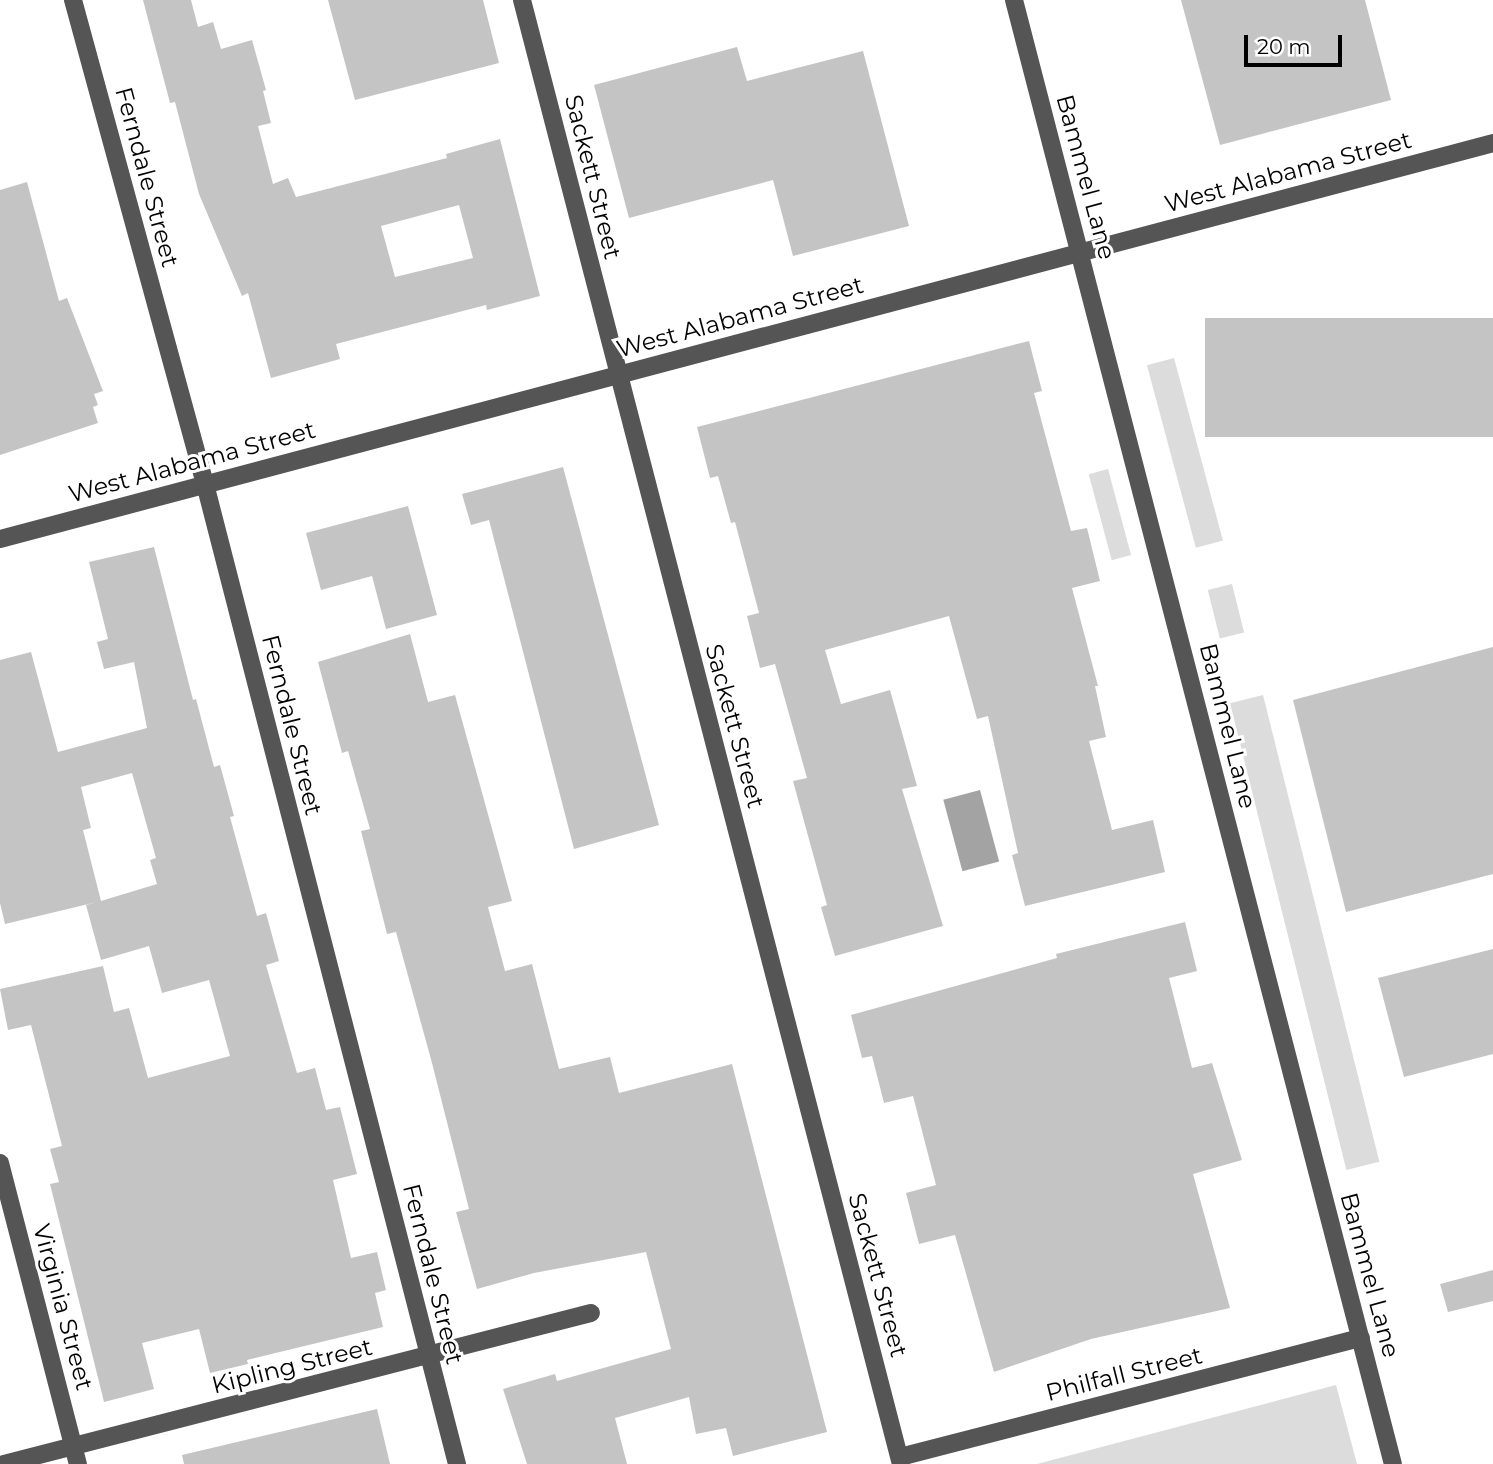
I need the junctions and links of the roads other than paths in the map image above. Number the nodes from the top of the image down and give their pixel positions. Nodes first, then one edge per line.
1 (73, 0) edge
2 (522, 0) edge
3 (1014, 0) edge
4 (1493, 143) edge
5 (1080, 253) junction
6 (618, 374) junction
7 (205, 484) junction
8 (0, 539) edge
9 (0, 1163) edge
10 (591, 1313) dead end
11 (1361, 1338) junction
12 (429, 1357) junction
13 (76, 1455) edge
14 (900, 1461) edge
15 (4, 1464) edge
16 (457, 1464) edge
17 (1393, 1464) edge

1 - 7 street, Ferndale Street
2 - 6 street, Sackett Street
3 - 5 street, Bammel Lane
4 - 5 street, West Alabama Street
5 - 6 street, West Alabama Street
5 - 11 street, Bammel Lane
6 - 7 street, West Alabama Street
6 - 14 street, Sackett Street
7 - 8 street, West Alabama Street
7 - 12 street, Ferndale Street
9 - 13 street, Virginia Street
10 - 12 street, Kipling Street
11 - 14 street, Philfall Street
11 - 17 street, Bammel Lane
12 - 13 street, Kipling Street
12 - 16 street, Ferndale Street
13 - 15 street, Kipling Street

